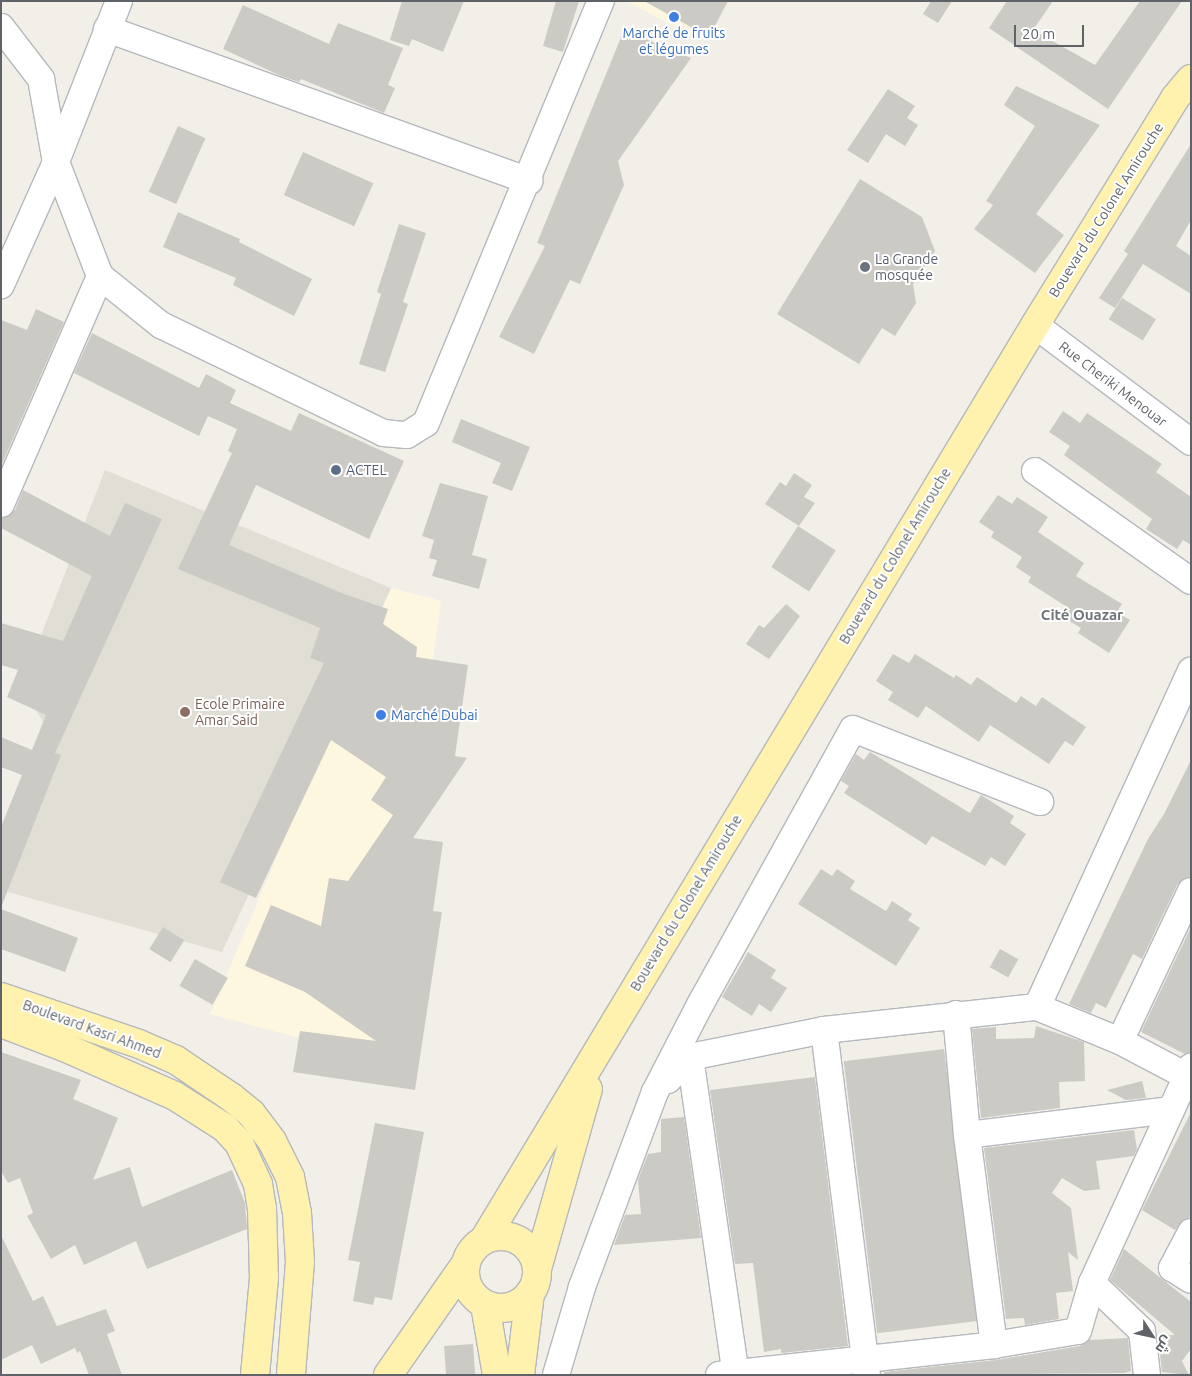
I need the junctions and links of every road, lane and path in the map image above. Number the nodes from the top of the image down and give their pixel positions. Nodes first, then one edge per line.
1 (119, 1) edge
2 (602, 1) edge
3 (1, 27) edge
4 (107, 29) junction
5 (1191, 79) edge
6 (56, 162) junction
7 (529, 181) junction
8 (100, 276) junction
9 (1, 285) edge
10 (1035, 325) junction
11 (1191, 442) edge
12 (1035, 471) dead end
13 (1, 504) edge
14 (1191, 581) edge
15 (1191, 671) edge
16 (1040, 802) dead end
17 (1191, 891) edge
18 (1, 997) edge
19 (1037, 1007) junction
20 (956, 1014) junction
21 (1, 1023) edge
22 (824, 1030) junction
23 (605, 1038) junction
24 (1120, 1040) junction
25 (690, 1057) junction
26 (1188, 1071) edge
27 (655, 1092) junction
28 (1170, 1110) junction
29 (967, 1135) junction
30 (1191, 1232) edge
31 (484, 1240) junction
32 (466, 1263) junction
33 (1191, 1280) edge
34 (534, 1281) junction
35 (1092, 1283) junction
36 (478, 1299) junction
37 (421, 1325) junction
38 (994, 1345) junction
39 (867, 1366) edge
40 (730, 1374) edge
41 (255, 1375) edge
42 (291, 1375) edge
43 (388, 1375) edge
44 (497, 1375) edge
45 (520, 1375) edge
46 (556, 1375) edge
47 (1147, 1375) edge

1 - 4 street
2 - 7 street
3 - 6 street
4 - 6 street
4 - 7 street
5 - 10 main road, Bouevard du Colonel Amirouche
6 - 8 street
6 - 9 street
7 - 8 street
8 - 13 street
10 - 11 street, Rue Cheriki Menouar
10 - 23 main road, Bouevard du Colonel Amirouche
12 - 14 street
15 - 19 street
16 - 27 street
17 - 24 street
18 - 42 main road, Boulevard Kasri Ahmed
19 - 20 street
19 - 24 street
20 - 22 street
20 - 29 street
21 - 41 main road, Boulevard Kasri Ahmed
22 - 25 street
22 - 39 street
23 - 31 main road, Bouevard du Colonel Amirouche
23 - 34 main road, Bouevard du Colonel Amirouche
24 - 26 street
25 - 27 street
25 - 40 street
26 - 28 street
27 - 46 street
28 - 29 street
28 - 35 street
29 - 38 street
30 - 33 street
31 - 32 main road
31 - 34 main road
32 - 36 main road
32 - 37 main road
34 - 36 main road
34 - 45 main road, Bouevard du Colonel Amirouche
35 - 38 street
35 - 47 street
36 - 37 main road
36 - 44 main road
37 - 43 main road
38 - 39 street
39 - 40 street

